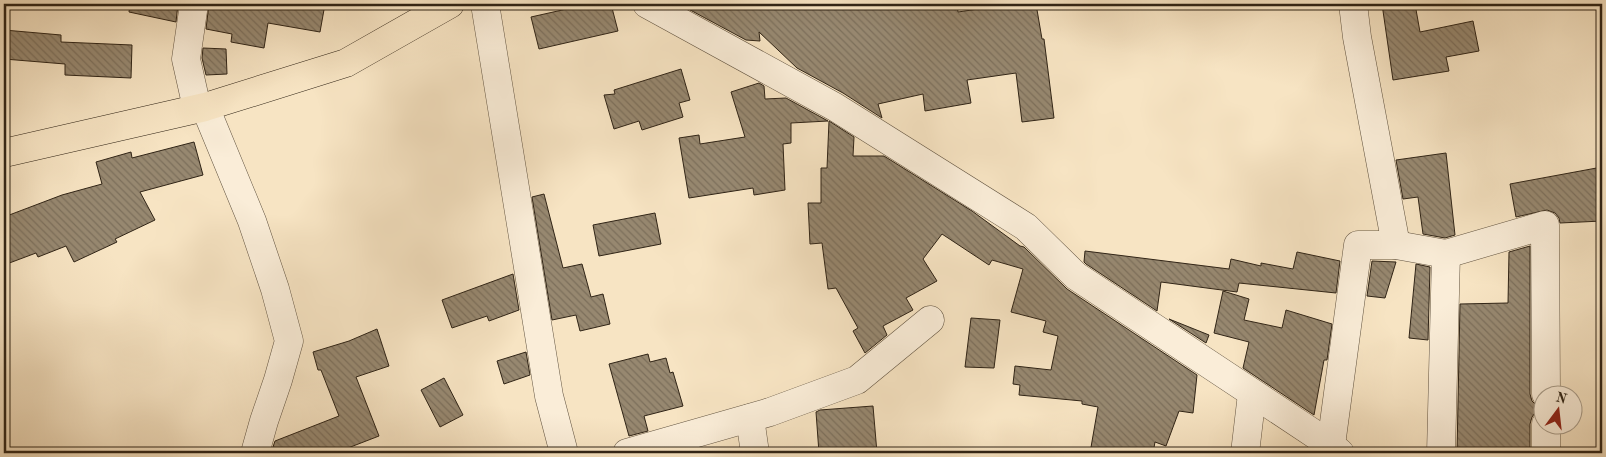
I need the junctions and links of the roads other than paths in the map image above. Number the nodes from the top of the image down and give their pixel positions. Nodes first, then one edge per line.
1 (194, 4) edge
2 (450, 4) edge
3 (485, 4) edge
4 (647, 4) edge
5 (1352, 4) edge
6 (201, 107) junction
7 (4, 153) edge
8 (1396, 245) junction
9 (1446, 254) junction
10 (930, 320) dead end
11 (1546, 384) edge
12 (1252, 394) junction
13 (750, 418) junction
14 (1546, 434) edge
15 (1335, 449) edge
16 (255, 453) edge
17 (564, 453) edge
18 (627, 453) edge
19 (755, 453) edge
20 (1245, 453) edge
21 (1441, 453) edge
22 (1546, 453) edge

1 - 6 street
2 - 6 main road
3 - 17 street
4 - 12 street
5 - 8 street
6 - 7 main road
6 - 16 street
8 - 9 street
8 - 15 street
9 - 11 street
9 - 21 street
10 - 13 street
12 - 15 street
12 - 20 street
13 - 18 street
13 - 19 street
14 - 22 street

